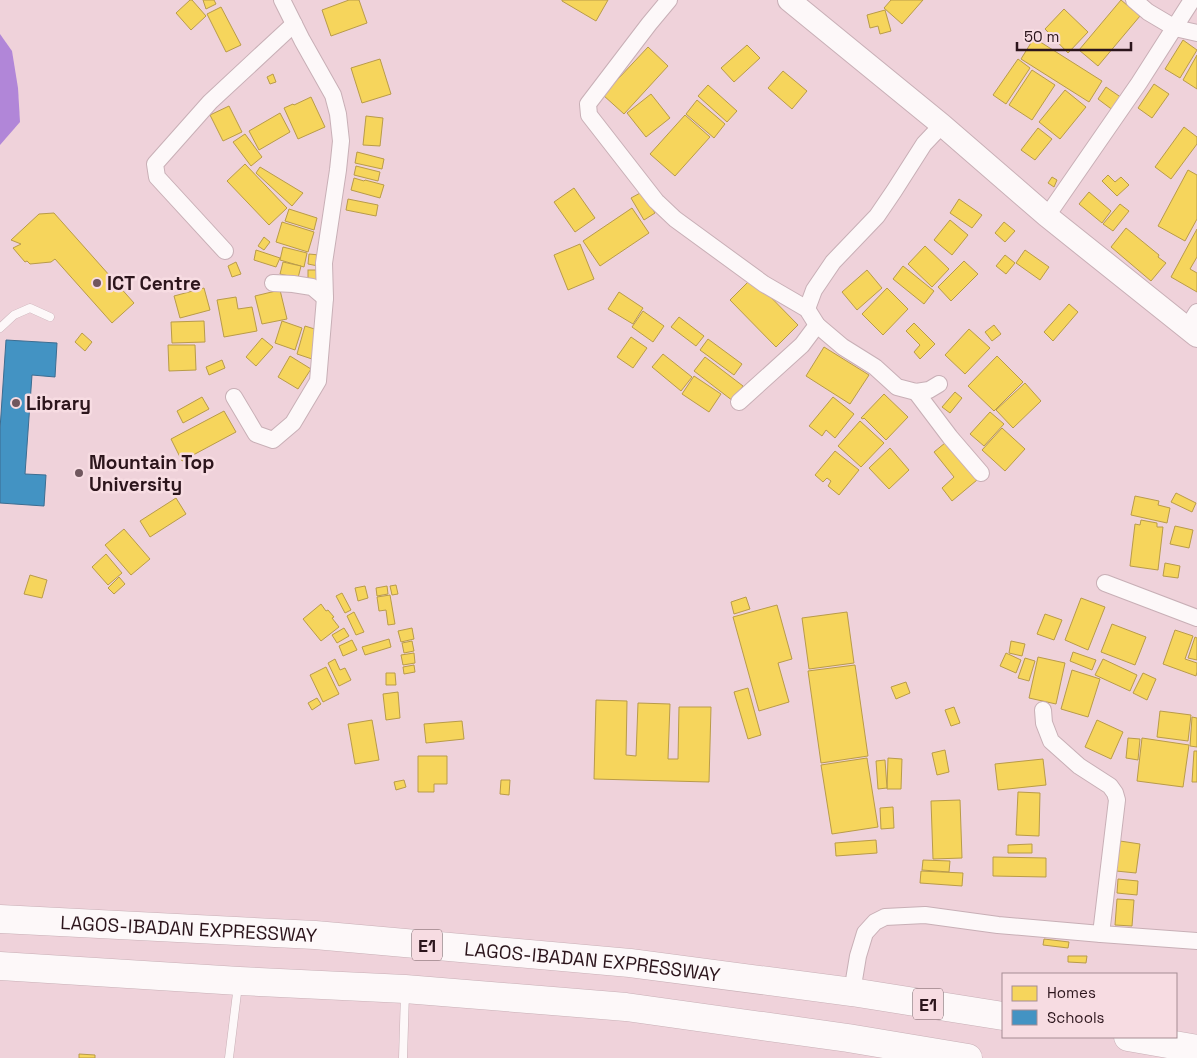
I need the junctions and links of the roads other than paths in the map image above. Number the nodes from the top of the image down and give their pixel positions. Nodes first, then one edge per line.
1 (282, 0) edge
2 (669, 0) edge
3 (789, 0) edge
4 (1134, 0) edge
5 (1192, 0) edge
6 (294, 24) junction
7 (1175, 28) junction
8 (1197, 33) edge
9 (942, 125) junction
10 (1047, 216) junction
11 (225, 250) dead end
12 (273, 283) dead end
13 (325, 298) junction
14 (807, 309) junction
15 (50, 317) dead end
16 (817, 325) junction
17 (1194, 325) edge
18 (0, 328) edge
19 (939, 384) dead end
20 (916, 392) junction
21 (234, 397) dead end
22 (739, 402) dead end
23 (981, 473) dead end
24 (1105, 583) dead end
25 (1197, 618) edge
26 (1043, 710) dead end
27 (0, 919) edge
28 (1101, 934) junction
29 (1197, 941) edge
30 (0, 966) edge
31 (239, 981) junction
32 (405, 989) junction
33 (852, 992) junction
34 (1002, 1016) edge
35 (1134, 1038) edge
36 (1197, 1049) edge
37 (917, 1054) edge
38 (229, 1058) edge
39 (404, 1058) edge
40 (968, 1058) edge

1 - 6 street
2 - 14 street
3 - 9 street
4 - 7 street
5 - 7 street
6 - 11 street
6 - 13 street
7 - 8 street
7 - 10 street
9 - 10 street
9 - 14 street
10 - 17 street
12 - 13 street
13 - 21 street
14 - 16 street
15 - 18 lane
16 - 20 street
16 - 22 street
19 - 20 street
20 - 23 street
24 - 25 street
26 - 28 street
27 - 33 highway, LAGOS-IBADAN EXPRESSWAY / E1
28 - 29 street
28 - 33 street
30 - 31 highway
31 - 32 highway
31 - 38 lane
32 - 37 highway
32 - 39 lane
33 - 34 highway, LAGOS-IBADAN EXPRESSWAY / E1
35 - 36 highway
37 - 40 highway

